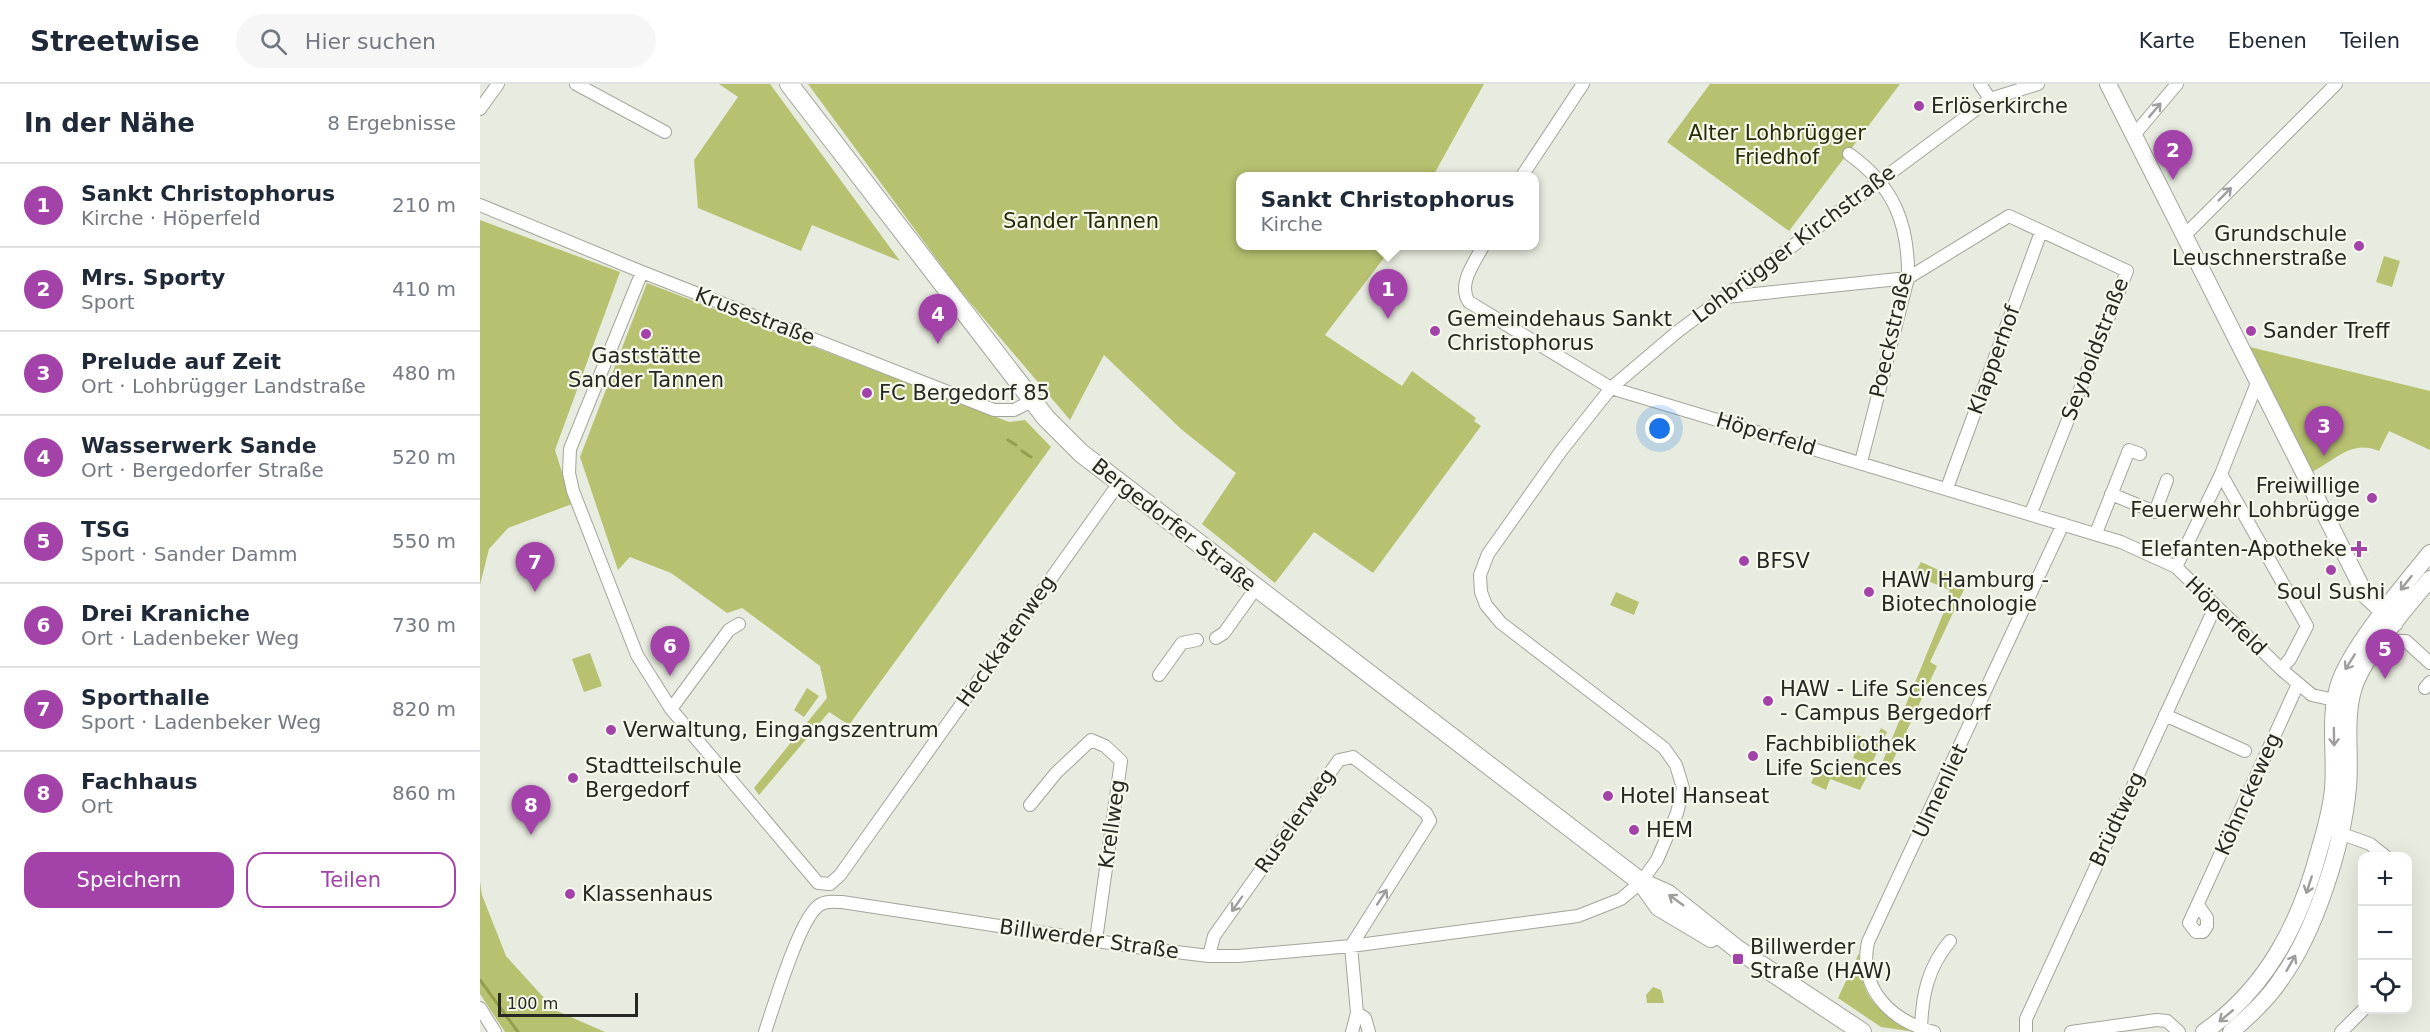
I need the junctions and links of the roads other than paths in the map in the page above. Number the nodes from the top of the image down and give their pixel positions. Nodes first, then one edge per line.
1 (498, 84) edge
2 (576, 84) edge
3 (789, 84) edge
4 (1583, 84) edge
5 (1980, 84) edge
6 (2038, 84) edge
7 (2108, 84) edge
8 (2177, 84) edge
9 (2336, 84) edge
10 (1990, 99) junction
11 (480, 109) edge
12 (665, 132) dead end
13 (2133, 136) junction
14 (1849, 154) dead end
15 (1525, 172) edge
16 (1879, 181) junction
17 (480, 205) edge
18 (2042, 232) junction
19 (2184, 236) junction
20 (1481, 250) edge
21 (642, 272) junction
22 (1908, 278) junction
23 (1724, 297) junction
24 (2257, 383) junction
25 (1611, 388) junction
26 (1032, 401) junction
27 (2140, 454) dead end
28 (1860, 462) junction
29 (2221, 474) junction
30 (2167, 480) dead end
31 (1119, 483) junction
32 (1947, 488) junction
33 (2111, 494) junction
34 (2031, 513) junction
35 (2063, 524) junction
36 (2096, 533) junction
37 (2430, 553) edge
38 (2176, 567) junction
39 (2430, 579) edge
40 (1256, 588) junction
41 (2215, 607) junction
42 (2389, 619) junction
43 (740, 624) dead end
44 (1216, 638) dead end
45 (1197, 640) dead end
46 (2396, 641) dead end
47 (2430, 663) edge
48 (2281, 669) junction
49 (1159, 675) dead end
50 (2298, 684) junction
51 (2342, 702) junction
52 (671, 709) junction
53 (2165, 715) junction
54 (2245, 752) dead end
55 (1030, 805) dead end
56 (2332, 831) junction
57 (2380, 852) edge
58 (1641, 882) junction
59 (2198, 905) dead end
60 (1096, 940) junction
61 (1950, 941) dead end
62 (1351, 946) junction
63 (1209, 956) junction
64 (480, 1008) edge
65 (1357, 1012) junction
66 (2359, 1014) edge
67 (2145, 1023) junction
68 (1928, 1030) edge
69 (495, 1032) edge
70 (765, 1032) edge
71 (1352, 1032) edge
72 (1369, 1032) edge
73 (1862, 1032) edge
74 (2026, 1032) edge
75 (2071, 1032) edge
76 (2162, 1032) edge
77 (2179, 1032) edge
78 (2204, 1032) edge
79 (2231, 1032) edge
80 (2341, 1032) edge

1 - 11 street
2 - 12 street
3 - 26 main road, Bergedorfer Straße
4 - 15 street
5 - 10 street
6 - 10 street, Lohbrügger Kirchstraße
7 - 13 main road
13 -> 8 street
19 -> 9 street
10 - 16 street, Lohbrügger Kirchstraße
13 - 19 main road
14 - 16 street, Poeckstraße
16 - 22 street, Poeckstraße
16 - 23 street, Lohbrügger Kirchstraße
17 - 21 street, Krusestraße
18 - 22 street, Seyboldstraße
18 - 32 street, Klapperhof
18 - 34 street, Seyboldstraße
19 - 24 main road
20 - 25 street, Höperfeld
21 - 26 street, Krusestraße
21 - 52 street
22 - 23 street
22 - 28 street, Poeckstraße
23 - 25 street, Lohbrügger Kirchstraße
24 - 29 street
24 - 42 main road
25 - 28 street, Höperfeld
25 - 58 street, Lohbrügger Kirchstraße
26 - 31 main road, Bergedorfer Straße
27 - 33 street
28 - 32 street, Höperfeld
29 - 38 street
29 - 48 street
30 - 33 street
31 - 40 main road, Bergedorfer Straße
31 - 52 street, Heckkatenweg
32 - 34 street, Höperfeld
33 - 36 street
34 - 35 street, Höperfeld
35 - 36 street, Höperfeld
35 - 68 street, Ulmenliet
36 - 38 street, Höperfeld
37 -> 42 main road
38 - 41 street, Höperfeld
39 - 42 main road
40 - 44 street
40 - 58 main road, Bergedorfer Straße
41 - 48 street, Höperfeld
41 - 53 street, Brüdtweg
42 - 51 main road
43 - 52 street
45 - 49 street
46 - 47 street
48 - 50 street, Höperfeld
50 - 51 street, Höperfeld
50 - 59 street, Köhnckeweg
51 - 56 main road
53 - 54 street
53 - 74 street, Brüdtweg
55 - 60 street, Krellweg
56 - 57 street
56 -> 78 main road
79 -> 56 main road
58 - 62 street, Billwerder Straße
58 - 73 main road, Bergedorfer Straße
60 - 63 street, Billwerder Straße
60 - 70 street, Billwerder Straße
61 - 68 street
62 - 63 street, Billwerder Straße
62 -> 63 street, Ruselerweg
62 - 65 street
64 - 69 street
65 - 71 street
65 - 72 street
66 - 80 street
67 - 75 street
67 - 76 street
67 - 77 street

